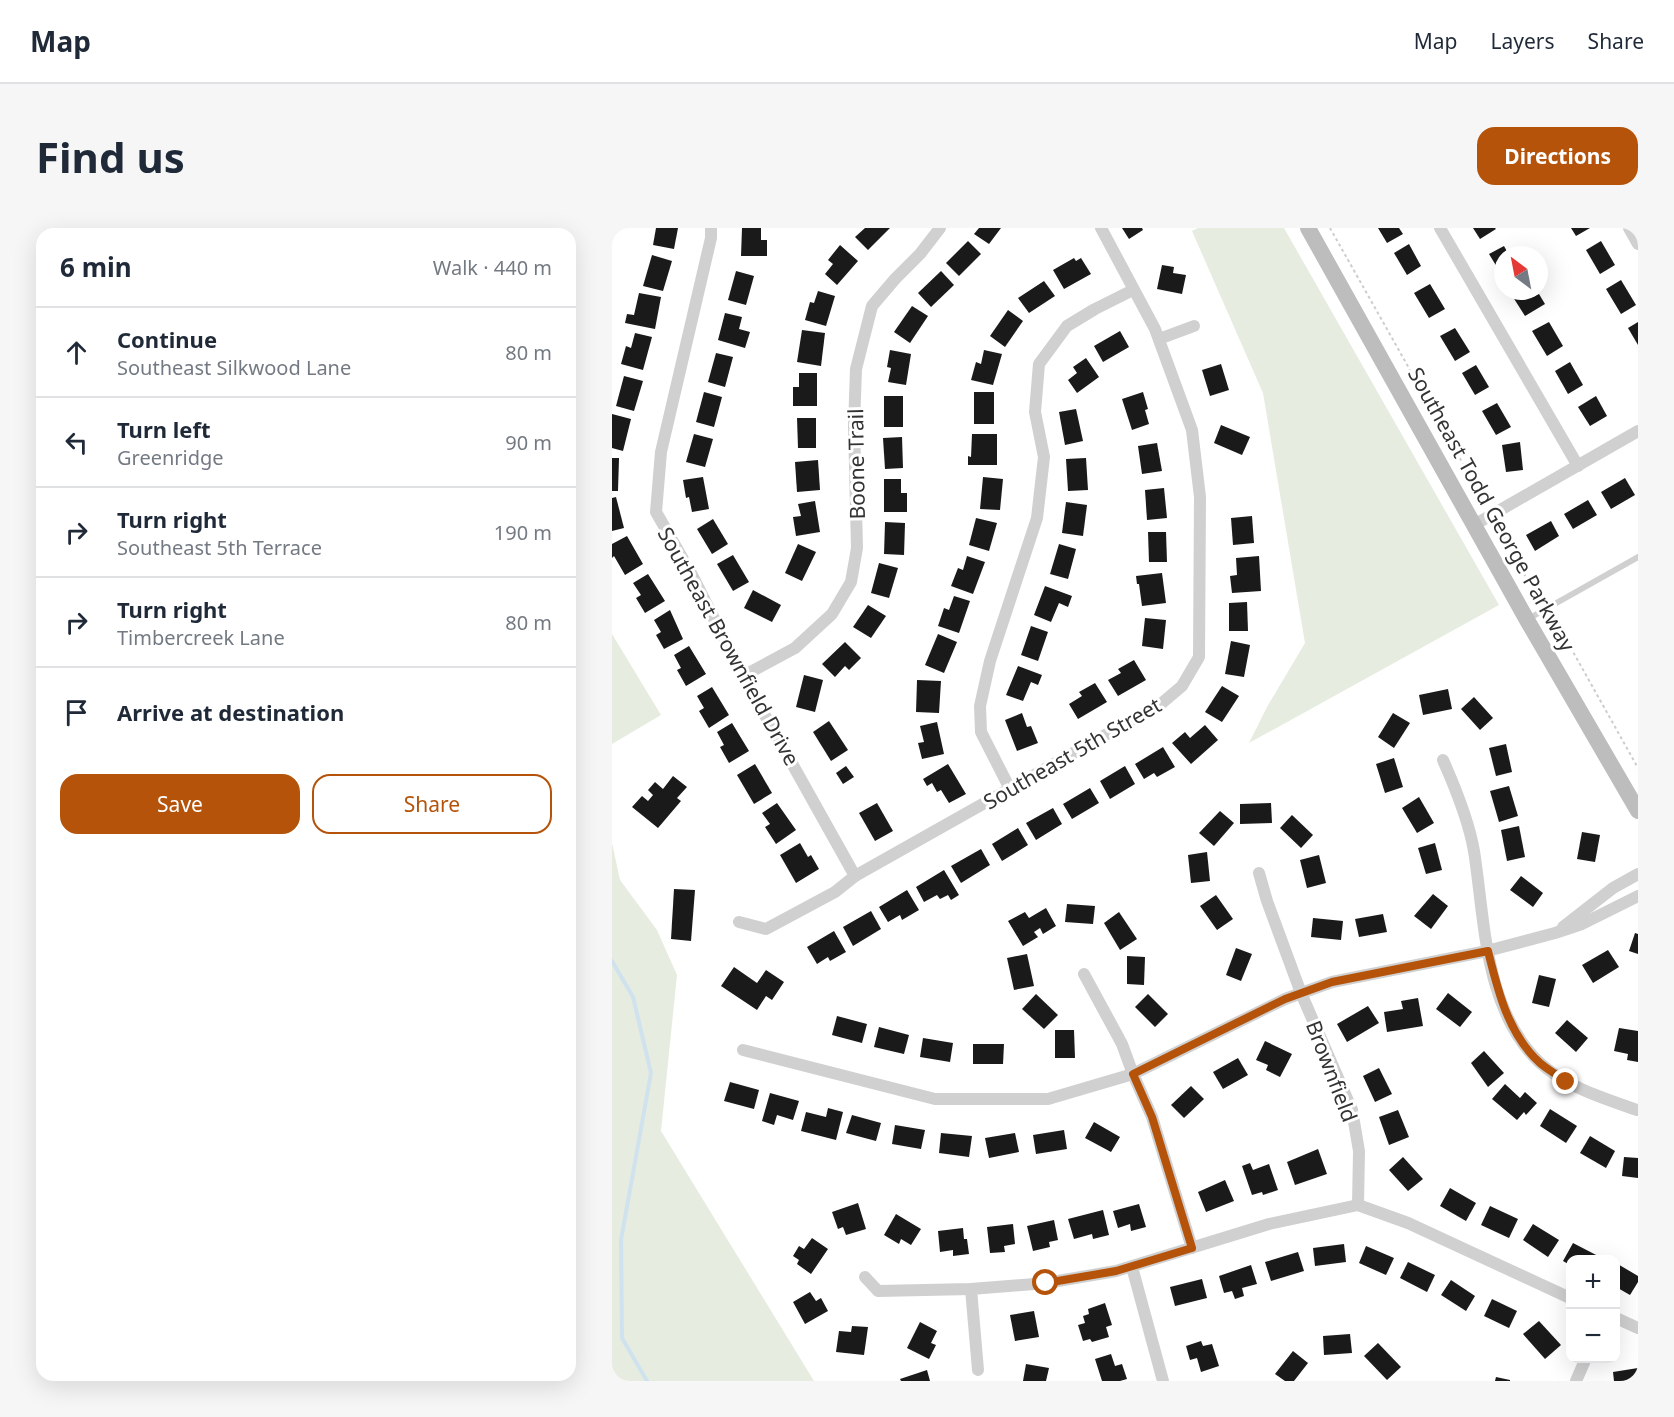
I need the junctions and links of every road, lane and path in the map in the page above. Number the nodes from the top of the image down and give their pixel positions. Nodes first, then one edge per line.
1 (711, 228) edge
2 (940, 228) edge
3 (1101, 228) edge
4 (1308, 228) edge
5 (1330, 228) edge
6 (1440, 228) edge
7 (1133, 290) junction
8 (1194, 326) dead end
9 (1159, 339) junction
10 (1638, 431) edge
11 (1578, 465) junction
12 (1485, 503) dead end
13 (1474, 525) junction
14 (1501, 530) dead end
15 (1638, 557) edge
16 (1535, 594) dead end
17 (1554, 617) dead end
18 (1527, 620) junction
19 (743, 676) junction
20 (1443, 760) dead end
21 (1638, 768) edge
22 (1010, 789) junction
23 (1638, 811) edge
24 (1259, 873) dead end
25 (1638, 874) edge
26 (855, 876) junction
27 (1638, 896) edge
28 (739, 922) dead end
29 (1555, 933) junction
30 (1488, 951) junction
31 (1084, 974) dead end
32 (1301, 993) junction
33 (743, 1050) dead end
34 (1133, 1074) junction
35 (1637, 1110) edge
36 (1358, 1205) junction
37 (1192, 1248) junction
38 (1132, 1267) junction
39 (865, 1277) dead end
40 (971, 1289) junction
41 (1566, 1296) edge
42 (1620, 1320) edge
43 (1638, 1328) edge
44 (1584, 1363) edge
45 (978, 1370) dead end
46 (1163, 1381) edge
47 (1576, 1381) edge

1 - 19 street, Southeast Brownfield Drive
2 - 19 street, Boone Trail
3 - 7 street, Southeast 5th Street
4 - 13 main road, Southeast Todd George Parkway
5 - 12 path
6 - 11 street
7 - 9 street, Southeast 5th Street
7 - 22 street
8 - 9 street
9 - 22 street, Southeast 5th Street
10 - 11 street
11 - 13 street
13 - 18 main road, Southeast Todd George Parkway
14 - 16 path
15 - 18 lane
17 - 21 path
18 - 23 main road, Southeast Todd George Parkway
19 - 26 street, Southeast Brownfield Drive
20 - 30 street
22 - 26 street, Southeast 5th Street
24 - 32 street, Brownfield
25 - 29 street
26 - 28 street, Southeast 5th Street
27 - 29 street
29 - 30 street
30 - 32 street
30 - 35 street
31 - 34 street
32 - 34 street
32 - 36 street, Brownfield
33 - 34 street
34 - 37 street
36 - 37 street
36 - 41 street
37 - 38 street
38 - 40 street
38 - 46 street
39 - 40 street
40 - 45 street
42 - 43 street
44 - 47 street

